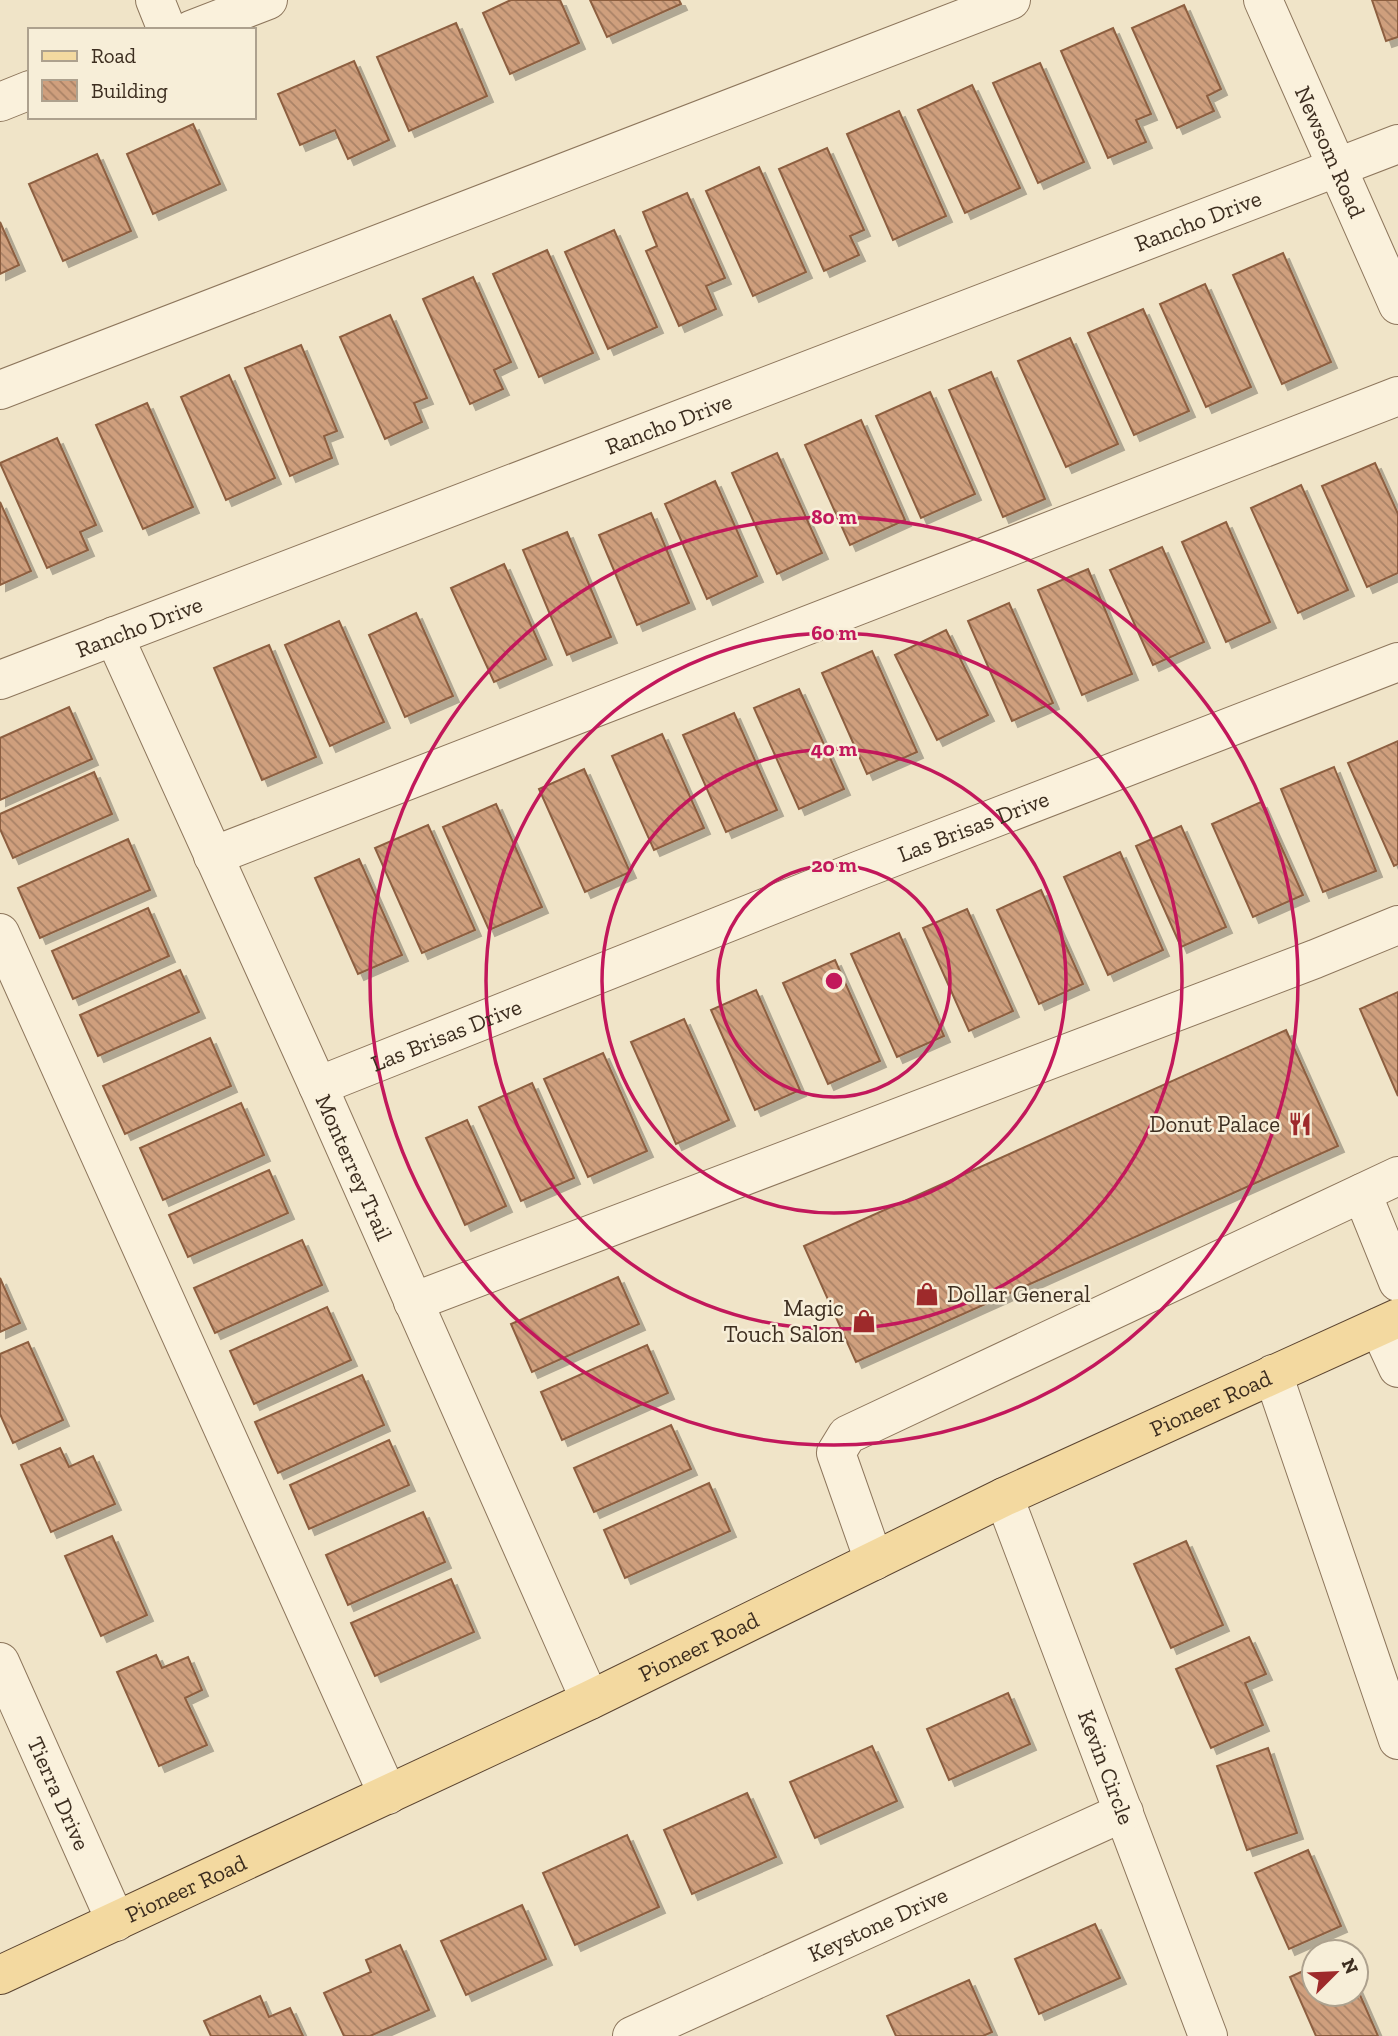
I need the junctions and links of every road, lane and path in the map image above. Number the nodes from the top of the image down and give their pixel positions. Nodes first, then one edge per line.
1 (155, 0) edge
2 (268, 0) edge
3 (1011, 0) edge
4 (1263, 0) edge
5 (166, 28) edge
6 (196, 28) edge
7 (28, 91) edge
8 (0, 102) edge
9 (1398, 144) edge
10 (1336, 166) junction
11 (1398, 305) edge
12 (0, 390) edge
13 (1398, 396) edge
14 (114, 636) junction
15 (1398, 662) edge
16 (0, 680) edge
17 (213, 856) junction
18 (1398, 925) edge
19 (0, 933) edge
20 (318, 1086) junction
21 (1398, 1177) edge
22 (1362, 1194) junction
23 (1398, 1282) edge
24 (413, 1302) junction
25 (1389, 1322) edge
26 (1398, 1368) edge
27 (1273, 1374) junction
28 (1004, 1497) junction
29 (874, 1560) junction
30 (0, 1662) edge
31 (590, 1700) junction
32 (1398, 1740) edge
33 (388, 1795) junction
34 (1124, 1812) junction
35 (116, 1923) junction
36 (0, 1975) edge
37 (1203, 2034) edge
38 (632, 2036) edge

1 - 5 street
2 - 6 street
3 - 12 street
4 - 10 street, Newsom Road
7 - 8 street
9 - 10 street, Rancho Drive
10 - 11 street, Newsom Road
10 - 14 street, Rancho Drive
13 - 17 street
14 - 16 street, Rancho Drive
14 - 17 street, Monterrey Trail
15 - 20 street, Las Brisas Drive
17 - 20 street, Monterrey Trail
18 - 24 street
19 - 33 street
20 - 24 street, Monterrey Trail
21 - 22 street
22 - 23 street
22 - 29 street
24 - 31 street, Monterrey Trail
25 - 26 street
25 - 27 main road, Pioneer Road
27 - 28 main road, Pioneer Road
27 - 32 street
28 - 29 main road, Pioneer Road
28 - 34 street, Kevin Circle
29 - 31 main road, Pioneer Road
30 - 35 street, Tierra Drive
31 - 33 main road, Pioneer Road
33 - 35 main road, Pioneer Road
34 - 37 street, Kevin Circle
34 - 38 street, Keystone Drive
35 - 36 main road, Pioneer Road

